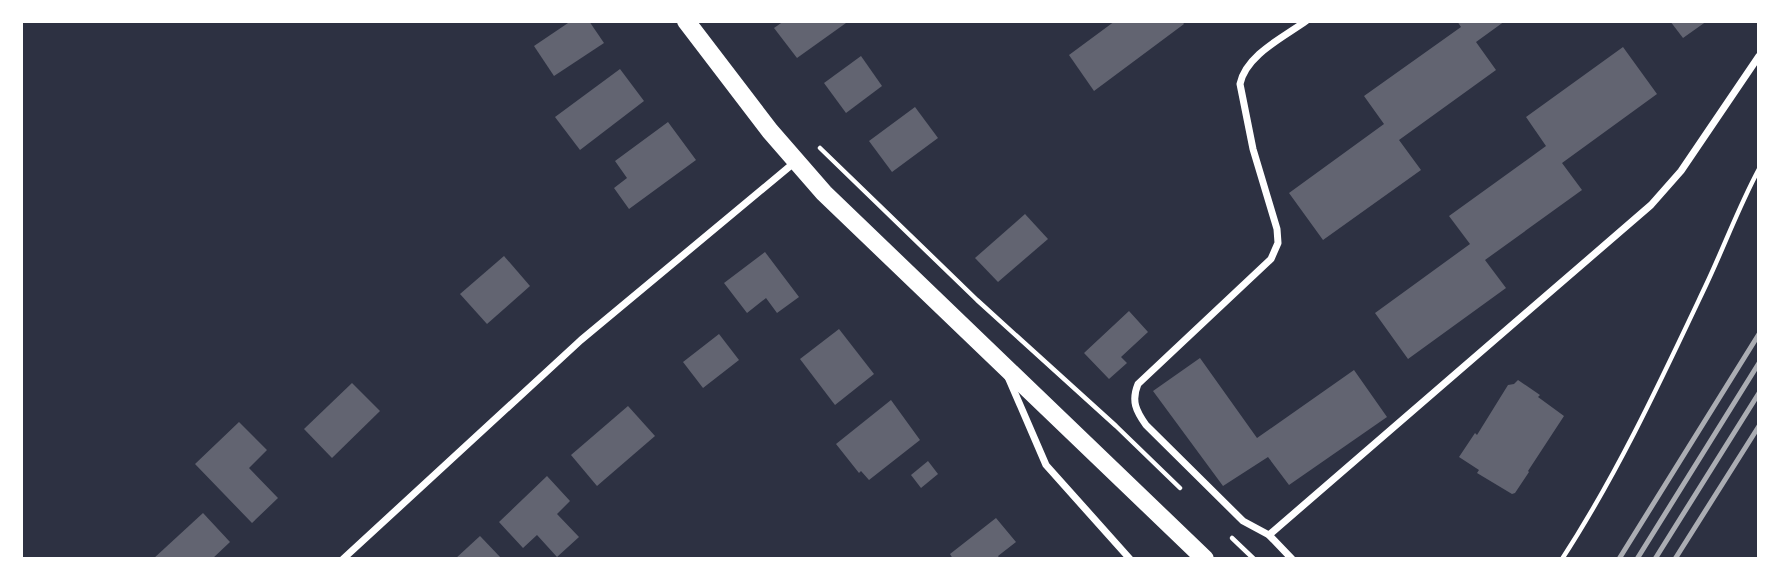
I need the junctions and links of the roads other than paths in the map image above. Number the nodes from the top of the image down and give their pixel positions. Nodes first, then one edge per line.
1 (686, 21) edge
2 (1306, 21) edge
3 (1759, 56) edge
4 (795, 162) junction
5 (1003, 366) junction
6 (1269, 535) junction
7 (343, 559) edge
8 (1130, 559) edge
9 (1205, 559) edge
10 (1292, 559) edge

1 - 4 main road
2 - 6 street
3 - 6 street
4 - 5 main road
4 - 7 street
5 - 8 street
5 - 9 main road
6 - 10 street

